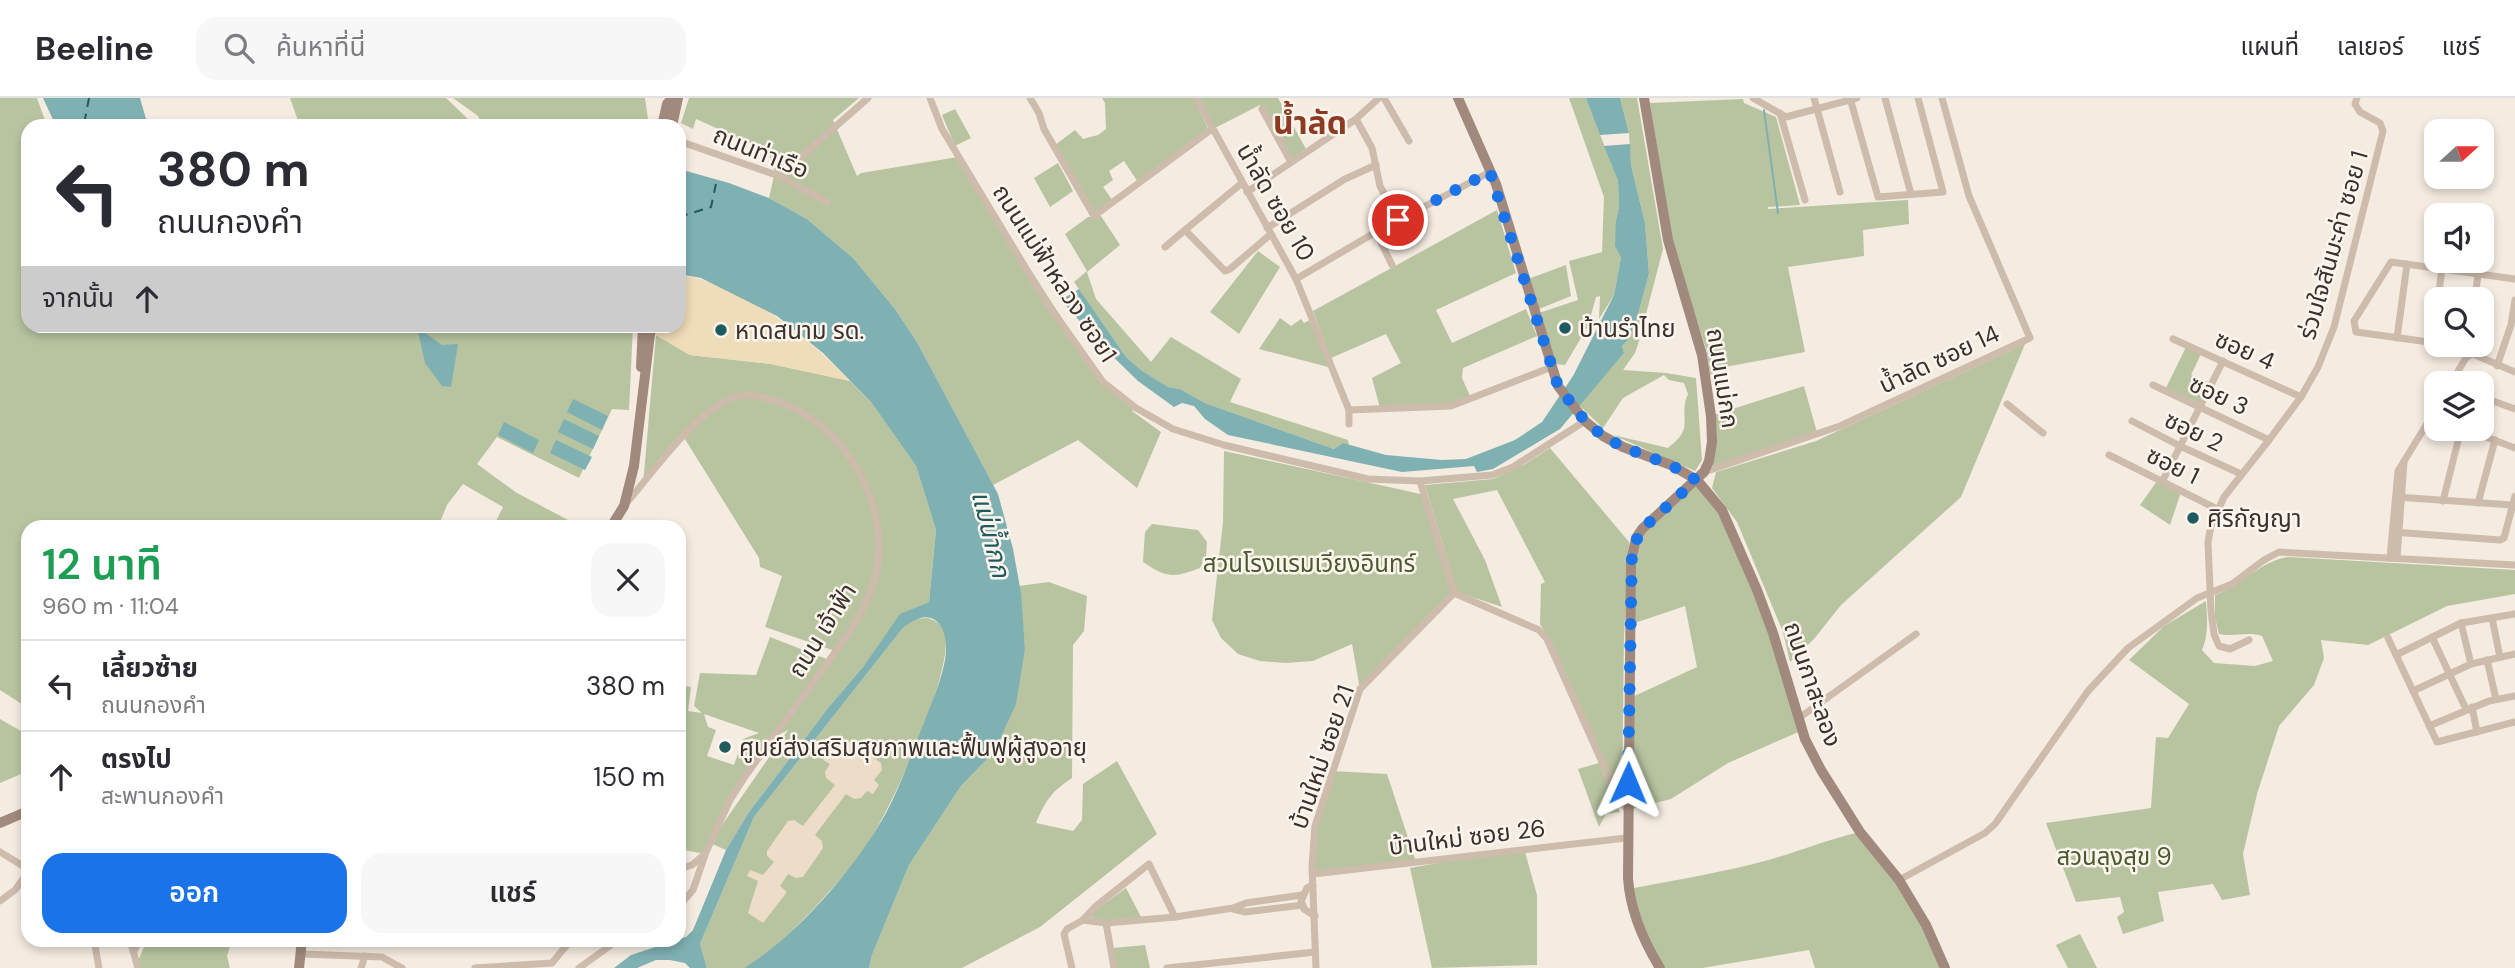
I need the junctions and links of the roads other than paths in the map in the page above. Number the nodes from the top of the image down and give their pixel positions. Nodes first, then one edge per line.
1 (661, 98) edge
2 (671, 98) edge
3 (678, 98) edge
4 (868, 98) edge
5 (930, 98) edge
6 (1030, 98) edge
7 (1196, 98) edge
8 (1381, 98) edge
9 (1458, 98) edge
10 (1644, 98) edge
11 (1753, 98) edge
12 (1769, 98) edge
13 (1814, 98) edge
14 (1885, 98) edge
15 (1918, 98) edge
16 (1942, 98) edge
17 (2357, 98) edge
18 (1852, 99) edge
19 (1770, 108) junction
20 (1817, 108) junction
21 (1262, 109) dead end
22 (1780, 113) junction
23 (664, 119) edge
24 (666, 119) edge
25 (668, 119) edge
26 (1356, 119) junction
27 (1212, 129) junction
28 (1409, 141) dead end
29 (686, 143) edge
30 (1292, 162) junction
31 (1376, 165) junction
32 (1490, 172) junction
33 (779, 176) junction
34 (1242, 183) junction
35 (1247, 192) junction
36 (1840, 192) dead end
37 (1911, 194) junction
38 (1805, 200) dead end
39 (827, 202) dead end
40 (1398, 220) junction
41 (1185, 230) junction
42 (1269, 231) junction
43 (1376, 233) junction
44 (1165, 247) dead end
45 (2407, 264) junction
46 (1392, 265) dead end
47 (2424, 266) edge
48 (2471, 273) edge
49 (2478, 274) junction
50 (1296, 279) junction
51 (2515, 279) edge
52 (2476, 287) edge
53 (2515, 300) edge
54 (644, 333) edge
55 (649, 333) edge
56 (2397, 338) junction
57 (2173, 339) dead end
58 (2424, 342) edge
59 (645, 347) junction
60 (2475, 357) edge
61 (2222, 361) junction
62 (2497, 366) junction
63 (1552, 367) junction
64 (2515, 372) edge
65 (2153, 386) dead end
66 (2301, 397) junction
67 (2494, 401) edge
68 (2007, 404) dead end
69 (2199, 407) junction
70 (2515, 409) edge
71 (1349, 411) junction
72 (1585, 421) junction
73 (2132, 421) dead end
74 (1349, 424) dead end
75 (2424, 431) edge
76 (2043, 433) dead end
77 (2269, 440) junction
78 (2495, 440) joint
79 (2460, 441) edge
80 (2180, 446) junction
81 (2515, 448) edge
82 (2109, 455) dead end
83 (2241, 474) junction
84 (1700, 476) junction
85 (2163, 480) junction
86 (1420, 481) junction
87 (2515, 496) edge
88 (2398, 498) junction
89 (2443, 501) junction
90 (2478, 503) junction
91 (2512, 505) junction
92 (624, 506) junction
93 (2219, 510) junction
94 (615, 520) edge
95 (2396, 532) junction
96 (2394, 558) junction
97 (2515, 565) edge
98 (2212, 592) junction
99 (1454, 593) junction
100 (2515, 614) edge
101 (2491, 618) junction
102 (2461, 624) junction
103 (1916, 634) dead end
104 (2432, 637) junction
105 (2388, 638) dead end
106 (2249, 640) dead end
107 (2515, 654) edge
108 (2396, 655) junction
109 (2500, 657) junction
110 (2487, 660) junction
111 (2471, 664) junction
112 (2448, 674) junction
113 (2413, 691) junction
114 (2515, 696) edge
115 (2496, 699) junction
116 (2469, 708) junction
117 (1799, 718) junction
118 (2515, 722) edge
119 (2429, 726) junction
120 (2477, 732) junction
121 (1628, 810) junction
122 (21, 814) edge
123 (0, 823) edge
124 (1626, 838) junction
125 (0, 852) edge
126 (705, 854) junction
127 (21, 866) edge
128 (686, 867) edge
129 (1313, 874) junction
130 (1899, 880) junction
131 (21, 881) edge
132 (1313, 885) junction
133 (1303, 895) junction
134 (686, 898) edge
135 (0, 901) edge
136 (1303, 905) junction
137 (1233, 908) junction
138 (1315, 916) junction
139 (1175, 917) junction
140 (1083, 920) junction
141 (1106, 923) junction
142 (95, 947) edge
143 (302, 947) edge
144 (565, 947) edge
145 (608, 947) edge
146 (135, 949) edge
147 (1315, 952) junction
148 (301, 954) junction
149 (365, 956) junction
150 (99, 968) edge
151 (138, 968) edge
152 (299, 968) edge
153 (361, 968) edge
154 (402, 968) edge
155 (475, 968) edge
156 (579, 968) edge
157 (1072, 968) edge
158 (1114, 968) edge
159 (1167, 968) edge
160 (1316, 968) edge
161 (1660, 968) edge
162 (1945, 968) edge

1 - 23 street
2 - 24 street
3 - 25 street
4 - 33 street
5 - 86 street, ถนนแม่ฟ้าหลวง ซอย1
6 - 27 street
7 - 27 street, น้ำลัด ซอย 10
8 - 26 street
8 - 28 street
9 - 32 street
10 - 84 street, ถนนแม่กก
11 - 19 street
12 - 19 street
13 - 20 street
14 - 37 street
15 - 37 street
16 - 84 street, น้ำลัด ซอย 14
17 - 66 street, ร่วมใจสันมะค่า ซอย 1
18 - 20 street
18 - 37 street
19 - 22 street
20 - 22 street
20 - 36 street
21 - 30 street
22 - 38 street
26 - 30 street
26 - 31 street
27 - 34 street, น้ำลัด ซอย 10
29 - 33 street, ถนนท่าเรือ
30 - 35 street
31 - 40 street
31 - 42 street
32 - 40 street, น้ำลัด ซอย 10
32 - 63 street
33 - 39 street, ถนนท่าเรือ
34 - 35 street, น้ำลัด ซอย 10
34 - 41 street
35 - 42 street, น้ำลัด ซอย 10
40 - 43 street, น้ำลัด ซอย 10
41 - 42 street
41 - 44 street
42 - 50 street, น้ำลัด ซอย 10
43 - 46 street
43 - 50 street, น้ำลัด ซอย 10
45 - 47 street
45 - 56 street
45 - 56 street
48 - 49 street
49 - 51 street
49 - 52 street
50 - 71 street
53 - 62 street
54 - 59 street
55 - 59 street
56 - 58 street
57 - 61 street, ซอย 4
59 - 92 street
60 - 62 street
61 - 66 street, ซอย 4
61 - 69 street
62 - 64 street
63 - 71 street
63 - 72 street, ถนนกาสะลอง
65 - 69 street, ซอย 3
66 - 77 street, ร่วมใจสันมะค่า ซอย 1
67 - 70 street
68 - 76 street
69 - 77 street, ซอย 3
69 - 80 street
71 - 74 street
72 - 84 street, ถนนกาสะลอง
72 - 86 street, ถนนแม่ฟ้าหลวง ซอย1
73 - 80 street, ซอย 2
75 - 88 street
77 - 83 street, ร่วมใจสันมะค่า ซอย 1
78 - 81 street
78 - 90 street
79 - 89 street
80 - 83 street, ซอย 2
80 - 85 street
82 - 85 street, ซอย 1
83 - 93 street, ร่วมใจสันมะค่า ซอย 1
84 - 117 street, ถนนกาสะลอง
84 - 121 street
85 - 93 street, ซอย 1
86 - 99 street
87 - 91 street
88 - 89 street
88 - 95 street
89 - 90 street
90 - 91 street
91 - 95 street
92 - 94 street
92 - 126 street, ถนน เจ้าฟ้า
93 - 98 street, ร่วมใจสันมะค่า ซอย 1
95 - 96 street
96 - 97 street
96 - 98 street
98 - 106 street, ร่วมใจสันมะค่า ซอย 1
98 - 130 street
99 - 121 street
99 - 129 street, บ้านใหม่ ซอย 21
100 - 101 street
101 - 102 street
101 - 109 street
102 - 104 street
102 - 111 street
103 - 117 street
104 - 108 street
104 - 112 street
105 - 108 street
107 - 109 street
108 - 113 street
109 - 110 street
110 - 111 street
110 - 115 street
111 - 112 street
112 - 113 street
112 - 116 street
113 - 119 street
114 - 115 street
115 - 116 street
116 - 119 street
116 - 120 street
117 - 130 street, ถนนกาสะลอง
118 - 120 street
119 - 120 street
121 - 124 street
122 - 123 street
124 - 129 street, บ้านใหม่ ซอย 26
124 - 161 street
125 - 127 street
126 - 128 street
126 - 134 street, ถนน เจ้าฟ้า
129 - 132 street, บ้านใหม่ ซอย 21
130 - 162 street, ถนนกาสะลอง
131 - 135 street
132 - 133 street
132 - 138 street, บ้านใหม่ ซอย 21
133 - 136 street
133 - 137 street
136 - 137 street
136 - 138 street
137 - 139 street
138 - 147 street, บ้านใหม่ ซอย 21
139 - 140 street
139 - 141 street
140 - 141 street
140 - 157 street
141 - 158 street
142 - 150 street
143 - 148 street
144 - 155 street
145 - 156 street
146 - 151 street
147 - 159 street
147 - 160 street, บ้านใหม่ ซอย 21
148 - 149 street
148 - 152 street
149 - 153 street
149 - 154 street

